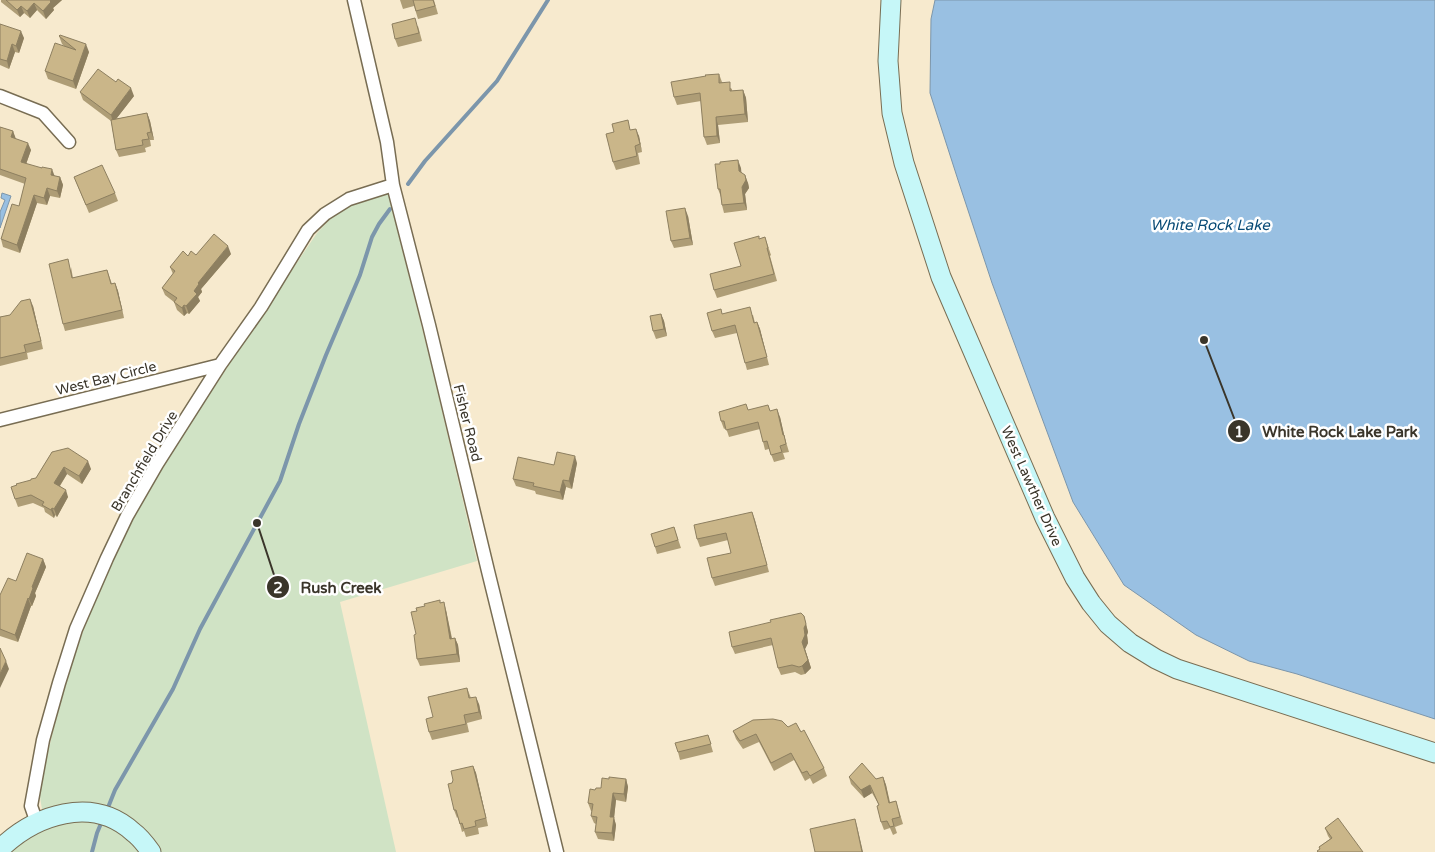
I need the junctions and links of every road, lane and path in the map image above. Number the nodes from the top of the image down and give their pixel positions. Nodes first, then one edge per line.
1 (354, 0) edge
2 (891, 0) edge
3 (0, 96) edge
4 (68, 142) dead end
5 (393, 185) junction
6 (220, 366) junction
7 (0, 420) edge
8 (1435, 753) edge
9 (37, 823) junction
10 (0, 849) edge
11 (151, 852) edge
12 (557, 852) edge

1 - 5 street, Fisher Road
2 - 8 street, West Lawther Drive
3 - 4 street
5 - 6 street, Branchfield Drive
5 - 12 street, Fisher Road
6 - 7 street, West Bay Circle
6 - 9 street, Branchfield Drive
9 - 10 street
9 - 11 street

